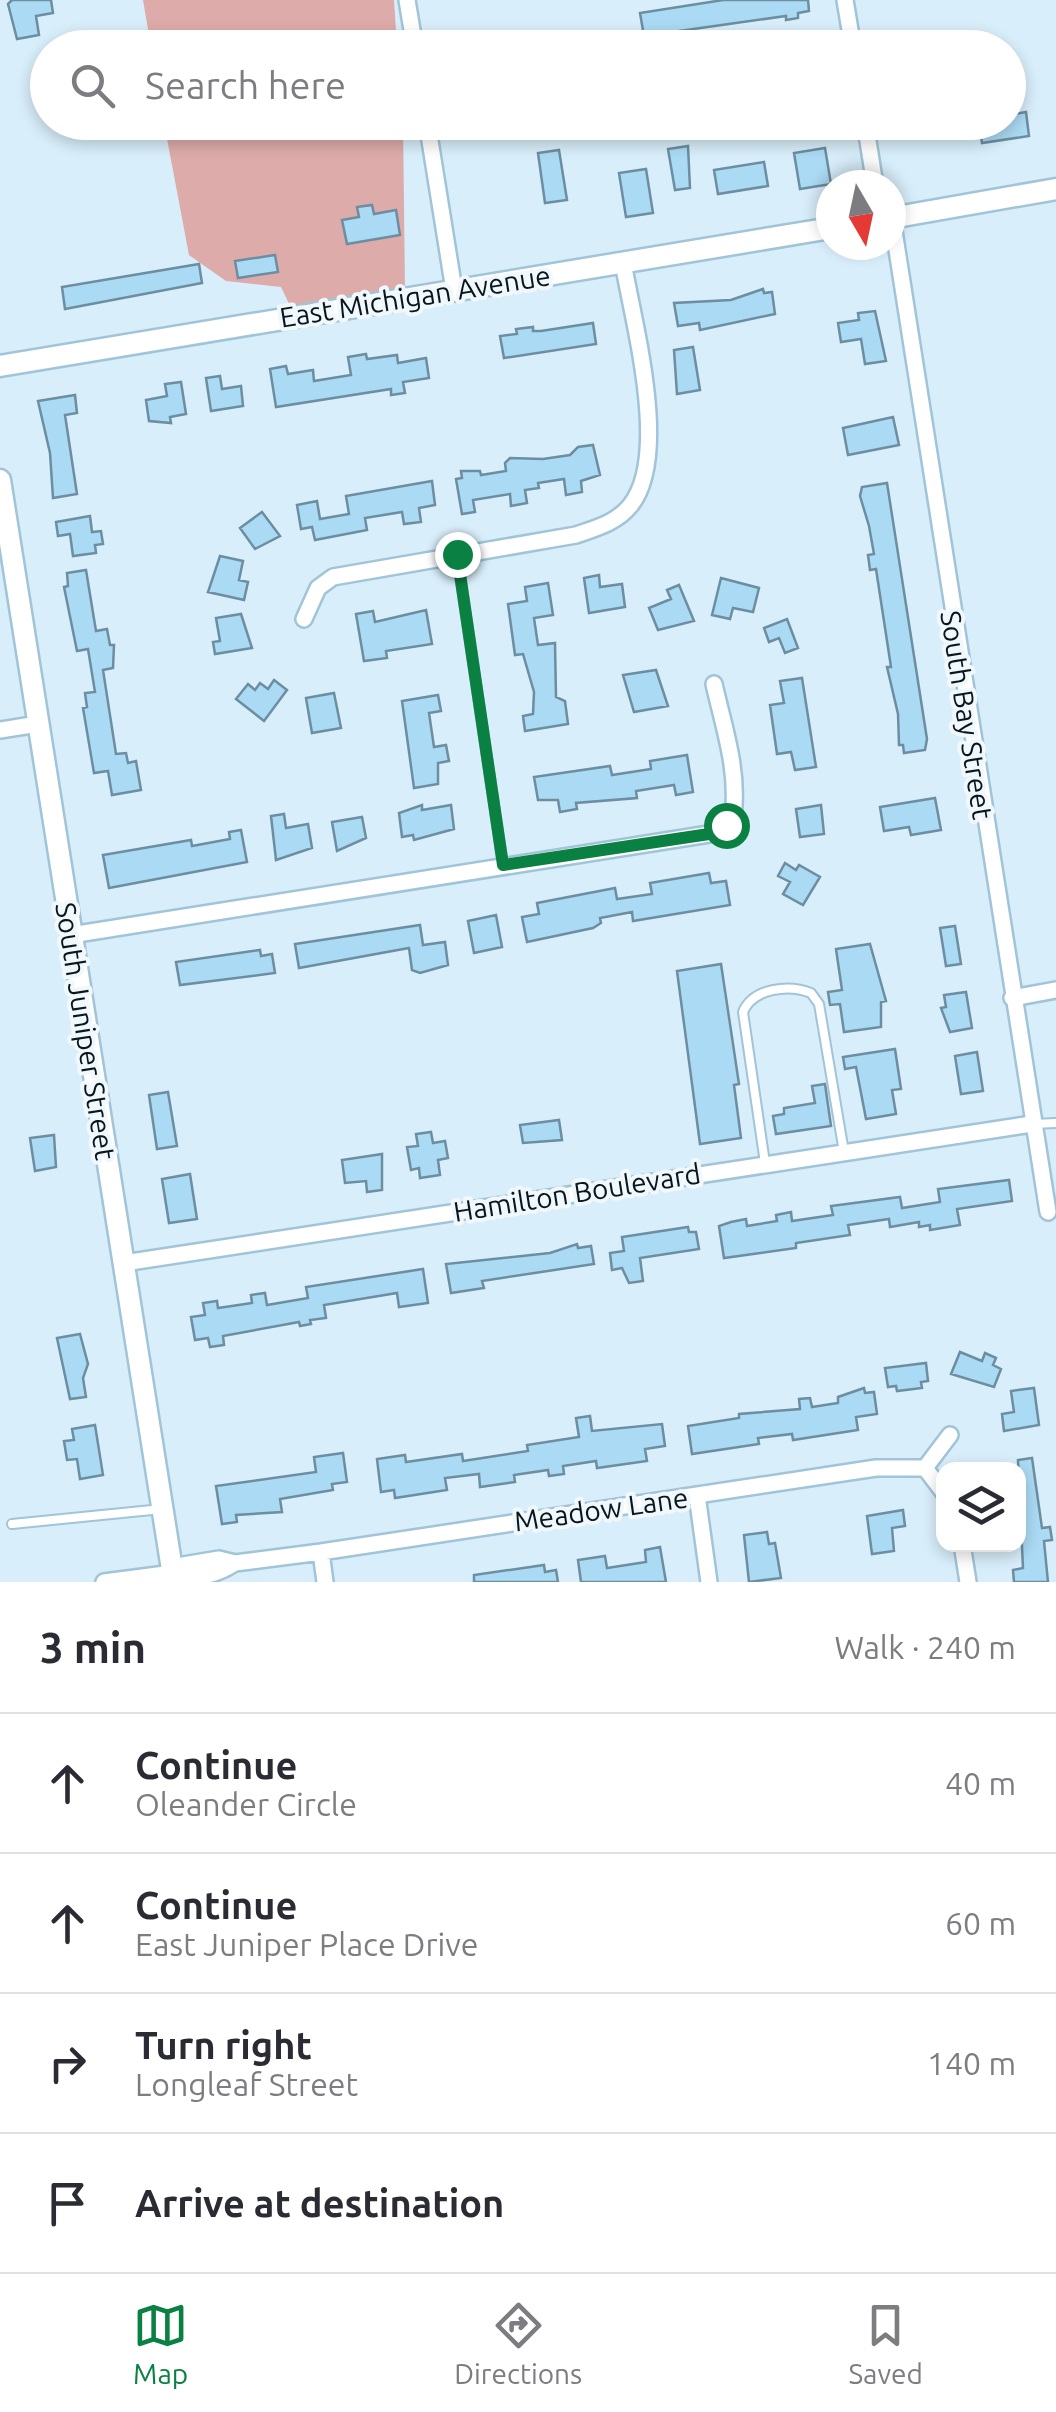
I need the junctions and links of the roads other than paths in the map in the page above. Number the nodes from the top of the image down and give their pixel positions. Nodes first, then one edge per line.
1 (407, 0) edge
2 (846, 0) edge
3 (412, 30) edge
4 (850, 30) edge
5 (430, 140) edge
6 (868, 140) edge
7 (873, 170) edge
8 (1056, 189) edge
9 (906, 216) edge
10 (816, 230) edge
11 (898, 260) edge
12 (623, 262) junction
13 (454, 290) junction
14 (0, 366) edge
15 (0, 480) edge
16 (457, 554) junction
17 (304, 619) dead end
18 (714, 684) dead end
19 (38, 724) junction
20 (0, 730) edge
21 (503, 865) junction
22 (71, 935) junction
23 (1056, 990) edge
24 (1012, 998) junction
25 (1056, 1123) edge
26 (1032, 1124) junction
27 (844, 1152) junction
28 (765, 1163) junction
29 (1052, 1217) edge
30 (124, 1264) junction
31 (950, 1435) dead end
32 (926, 1468) junction
33 (936, 1482) edge
34 (697, 1496) junction
35 (162, 1509) junction
36 (12, 1524) dead end
37 (322, 1552) junction
38 (963, 1552) edge
39 (173, 1577) edge
40 (104, 1582) edge
41 (326, 1582) edge
42 (708, 1582) edge
43 (968, 1582) edge

1 - 3 street
2 - 4 street
5 - 13 street
6 - 7 street
8 - 9 street
10 - 12 street, East Michigan Avenue
11 - 24 street, South Bay Street
12 - 13 street, East Michigan Avenue
12 - 16 street
13 - 14 street, East Michigan Avenue
15 - 19 street, South Juniper Street
16 - 17 street
16 - 21 lane
18 - 21 street
19 - 20 street
19 - 22 street, South Juniper Street
21 - 22 street
22 - 30 street, South Juniper Street
23 - 24 street
24 - 26 street, South Bay Street
25 - 26 lane
26 - 27 street, Hamilton Boulevard
26 - 29 street, South Bay Street
27 - 28 street, Hamilton Boulevard
27 - 28 lane
28 - 30 street, Hamilton Boulevard
30 - 35 street, South Juniper Street
31 - 32 street
32 - 33 street
32 - 34 street, Meadow Lane
34 - 37 street, Meadow Lane
34 - 42 street
35 - 36 lane
35 - 39 street, South Juniper Street
37 - 39 street, Meadow Lane
37 - 41 street
38 - 43 street
39 - 40 street, Meadow Lane

